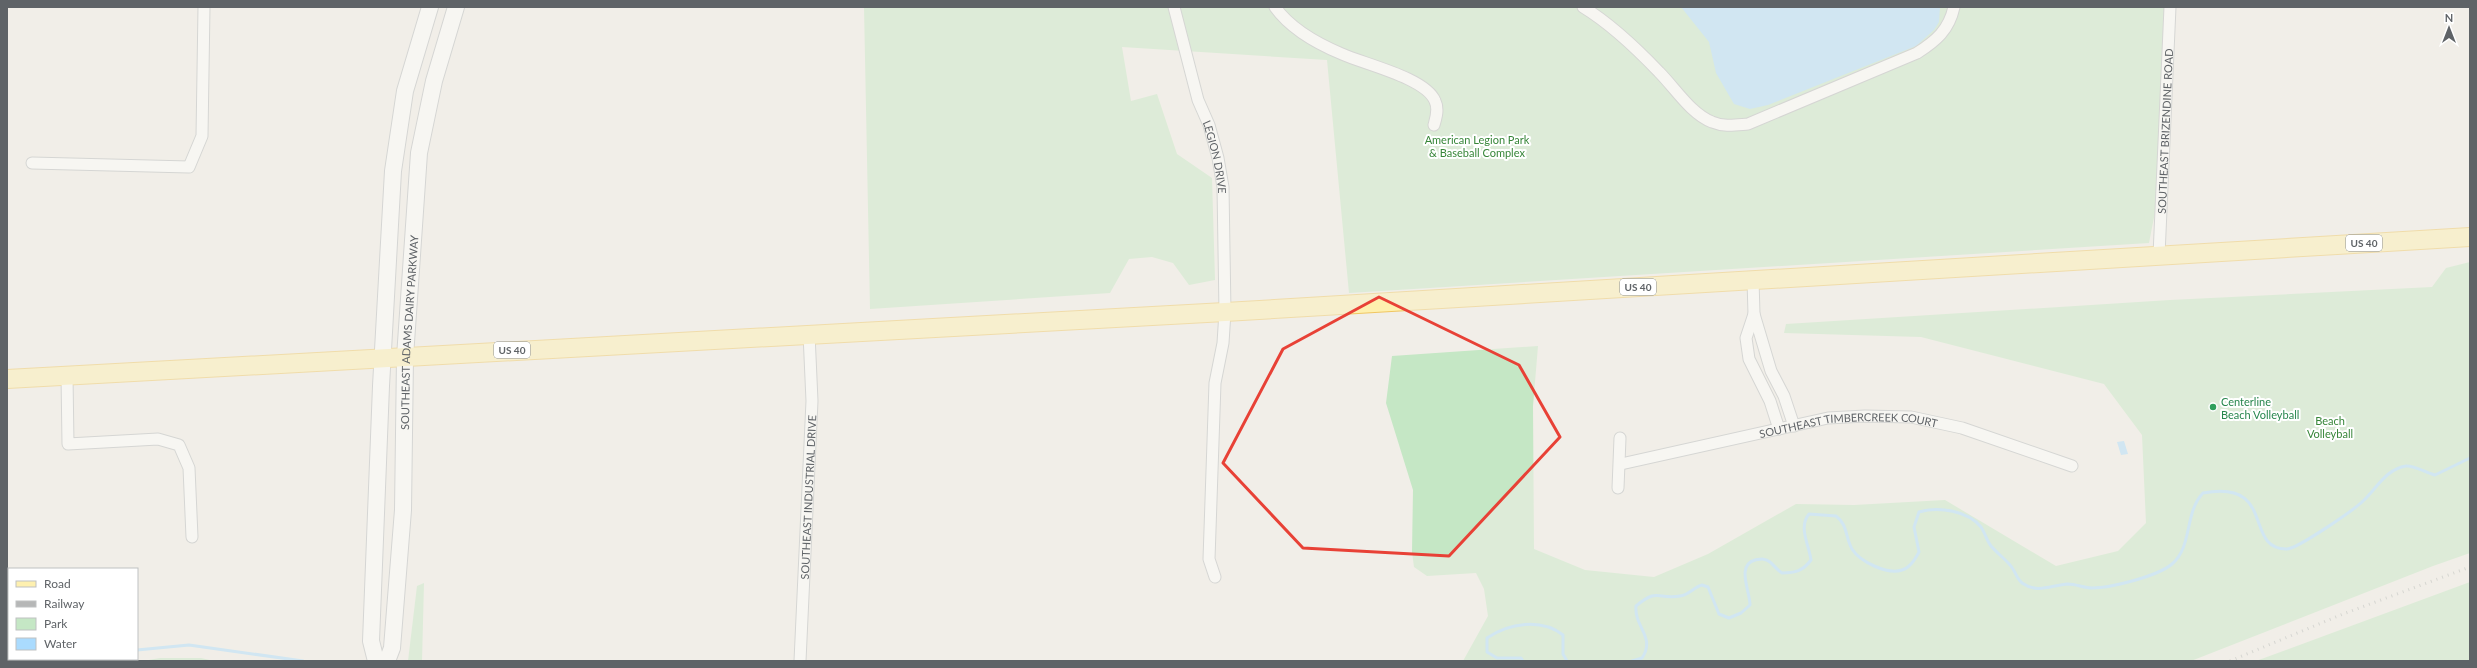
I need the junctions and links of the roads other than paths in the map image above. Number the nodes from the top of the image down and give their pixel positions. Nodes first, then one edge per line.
1 (204, 7) edge
2 (430, 7) edge
3 (456, 7) edge
4 (1174, 7) edge
5 (1275, 7) edge
6 (1583, 7) edge
7 (1954, 7) edge
8 (2170, 7) edge
9 (1434, 125) dead end
10 (32, 163) dead end
11 (2470, 237) edge
12 (2159, 255) junction
13 (1753, 280) junction
14 (1224, 312) junction
15 (1754, 314) junction
16 (809, 334) junction
17 (405, 357) junction
18 (383, 358) junction
19 (67, 376) junction
20 (7, 379) edge
21 (1794, 426) junction
22 (1779, 429) junction
23 (1620, 438) dead end
24 (1621, 464) junction
25 (2072, 466) dead end
26 (1618, 488) dead end
27 (192, 537) dead end
28 (1215, 577) dead end
29 (376, 661) edge
30 (387, 661) edge
31 (800, 661) edge

1 - 10 street
2 - 18 main road
3 - 17 main road, SOUTHEAST ADAMS DAIRY PARKWAY
4 - 14 street, LEGION DRIVE
5 - 9 street
6 - 7 street
8 - 12 street, SOUTHEAST BRIZENDINE ROAD
11 - 12 main road, US 40
12 - 13 main road, US 40
13 - 14 main road, US 40
13 - 15 street
14 - 16 main road, US 40
14 - 28 street, LEGION DRIVE
15 - 21 street
15 - 22 street
16 - 17 main road, US 40
16 - 31 street, SOUTHEAST INDUSTRIAL DRIVE
17 - 18 main road, US 40
17 - 30 main road, SOUTHEAST ADAMS DAIRY PARKWAY
18 - 19 main road, US 40
18 - 29 main road
19 - 20 main road, US 40
19 - 27 street
21 - 22 street, SOUTHEAST TIMBERCREEK COURT
21 - 25 street, SOUTHEAST TIMBERCREEK COURT
22 - 24 street, SOUTHEAST TIMBERCREEK COURT
23 - 24 street
24 - 26 street

